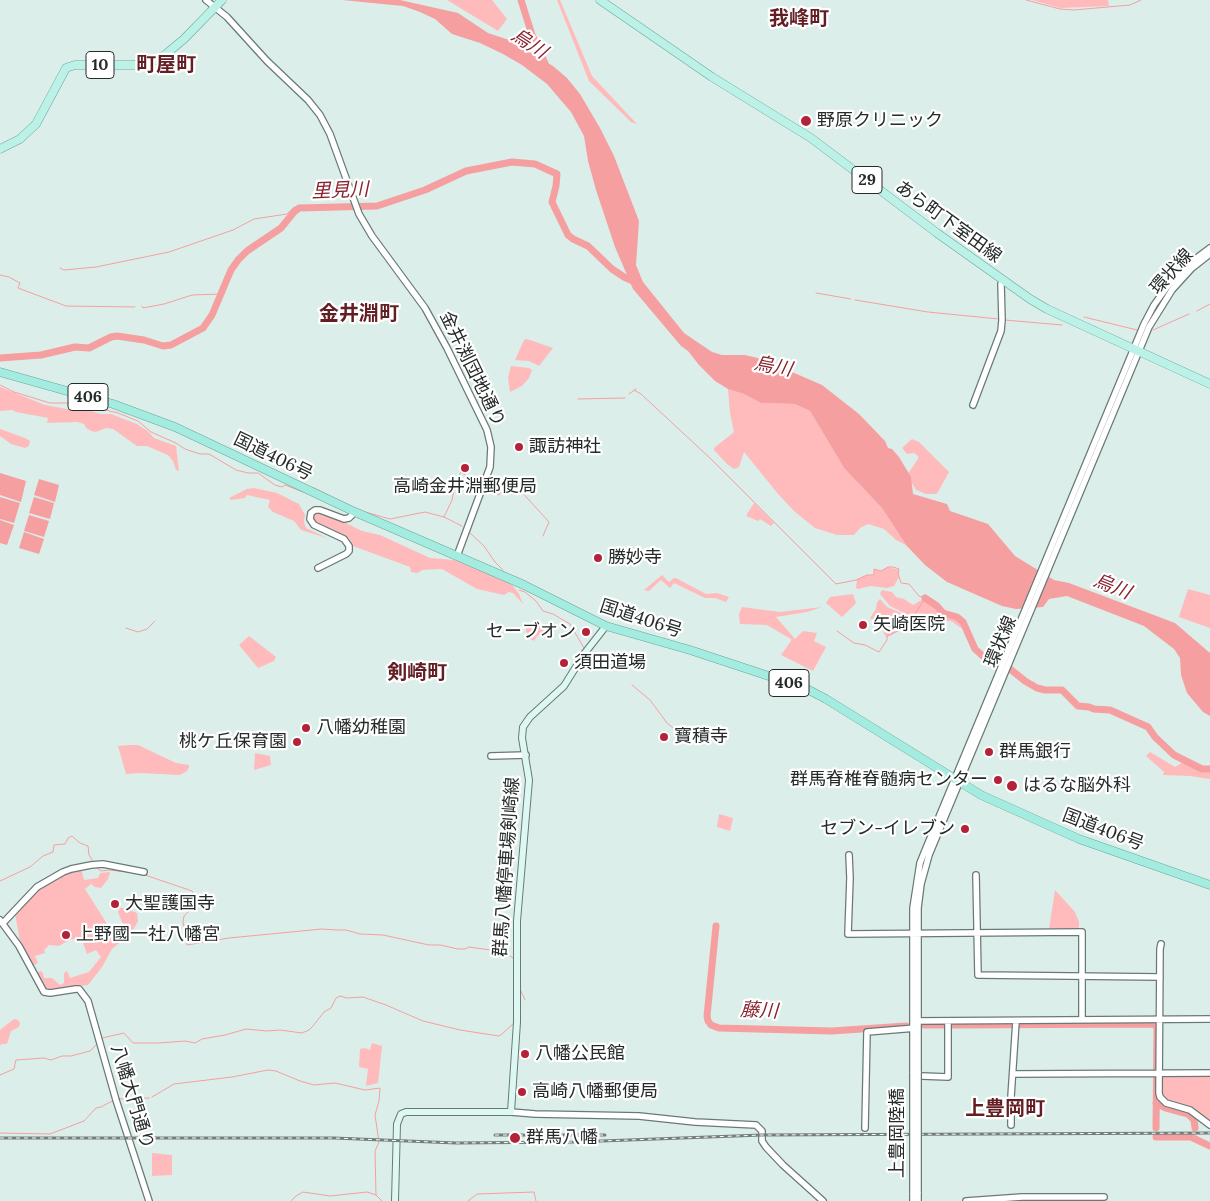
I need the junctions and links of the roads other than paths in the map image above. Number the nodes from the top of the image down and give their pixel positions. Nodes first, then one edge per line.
1 (206, 0) edge
2 (600, 0) edge
3 (220, 3) edge
4 (0, 149) edge
5 (1210, 248) edge
6 (1210, 254) edge
7 (1003, 280) junction
8 (1136, 349) junction
9 (0, 372) edge
10 (1210, 384) edge
11 (973, 405) dead end
12 (354, 512) junction
13 (456, 556) junction
14 (318, 568) dead end
15 (606, 626) junction
16 (526, 755) junction
17 (491, 756) dead end
18 (957, 780) junction
19 (849, 855) dead end
20 (144, 872) dead end
21 (976, 875) dead end
22 (1210, 885) edge
23 (2, 922) edge
24 (977, 933) junction
25 (915, 934) junction
26 (1162, 944) dead end
27 (1082, 976) junction
28 (1160, 977) junction
29 (1210, 1019) edge
30 (1016, 1020) junction
31 (1082, 1020) junction
32 (1159, 1020) junction
33 (915, 1021) junction
34 (948, 1021) junction
35 (916, 1028) junction
36 (1159, 1073) junction
37 (1210, 1073) edge
38 (918, 1074) junction
39 (1013, 1074) junction
40 (511, 1112) junction
41 (1011, 1125) dead end
42 (1210, 1125) edge
43 (866, 1128) dead end
44 (916, 1192) junction
45 (1104, 1197) dead end
46 (149, 1201) edge
47 (395, 1201) edge
48 (823, 1201) edge
49 (913, 1201) edge
50 (918, 1201) edge
51 (966, 1201) edge

1 - 3 street, 金井渕団地通り
2 - 7 main road, あら町下室田線 / 29
3 - 4 main road, 10
3 - 13 street, 金井渕団地通り
5 - 8 street, 環状線
6 - 8 street, 環状線
7 - 8 main road, あら町下室田線 / 29
7 - 11 street
8 - 10 main road, 29
8 - 18 street, 環状線
9 - 12 highway, 国道406号 / 406
12 - 13 highway, 国道406号 / 406
12 - 14 street
13 - 15 highway, 国道406号 / 406
15 - 16 main road, 群馬八幡停車場剣崎線
15 - 18 highway, 国道406号 / 406
16 - 17 street
16 - 40 main road, 群馬八幡停車場剣崎線
18 - 22 highway, 国道406号 / 406
18 - 25 street
19 - 25 street
20 - 23 street
21 - 24 street
23 - 46 street, 八幡大門通り
24 - 25 street
24 - 27 street
24 - 27 street
25 - 33 street
26 - 28 street
27 - 28 street
27 - 31 street
28 - 32 street
29 - 32 street
30 - 31 street
30 - 34 street
30 - 39 street
31 - 32 street
32 - 36 street
33 - 34 street
33 - 35 street
34 - 38 street
35 - 38 street
35 - 43 street
36 - 37 street
36 - 39 street
36 - 42 street
38 - 44 street, 上豊岡陸橋, bridge
39 - 41 street
40 - 47 main road
40 - 48 street
44 - 49 street
44 - 50 street
45 - 51 street

